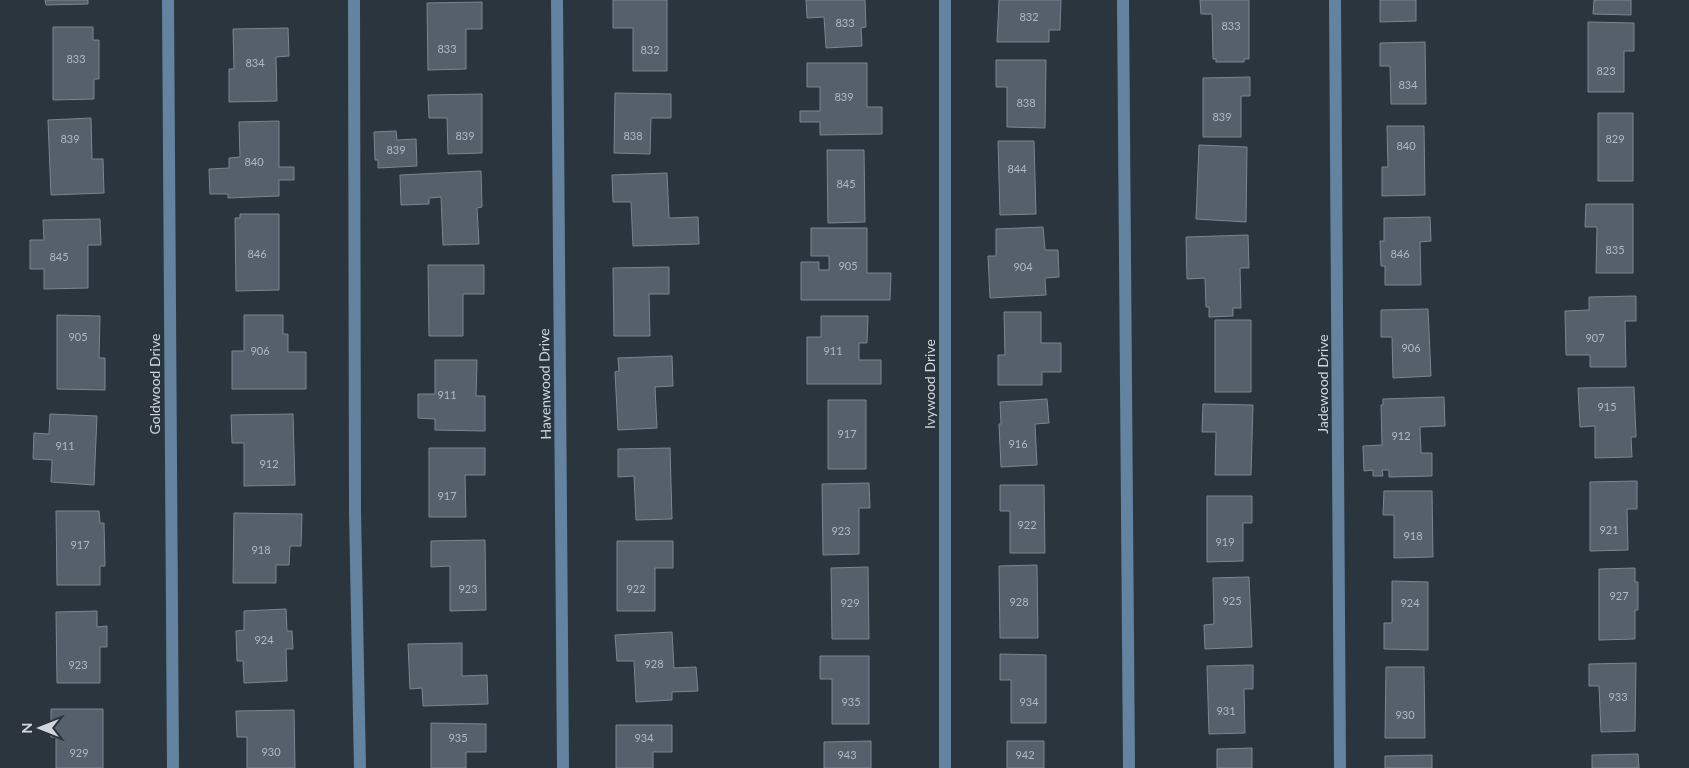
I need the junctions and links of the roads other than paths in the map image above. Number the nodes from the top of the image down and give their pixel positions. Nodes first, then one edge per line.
1 (168, 0) edge
2 (354, 0) edge
3 (557, 0) edge
4 (945, 0) edge
5 (1123, 0) edge
6 (1335, 0) edge
7 (173, 768) edge
8 (360, 768) edge
9 (563, 768) edge
10 (945, 768) edge
11 (1129, 768) edge
12 (1340, 768) edge

1 - 7 street, Goldwood Drive
2 - 8 street
3 - 9 street, Havenwood Drive
4 - 10 street, Ivywood Drive
5 - 11 street
6 - 12 street, Jadewood Drive

